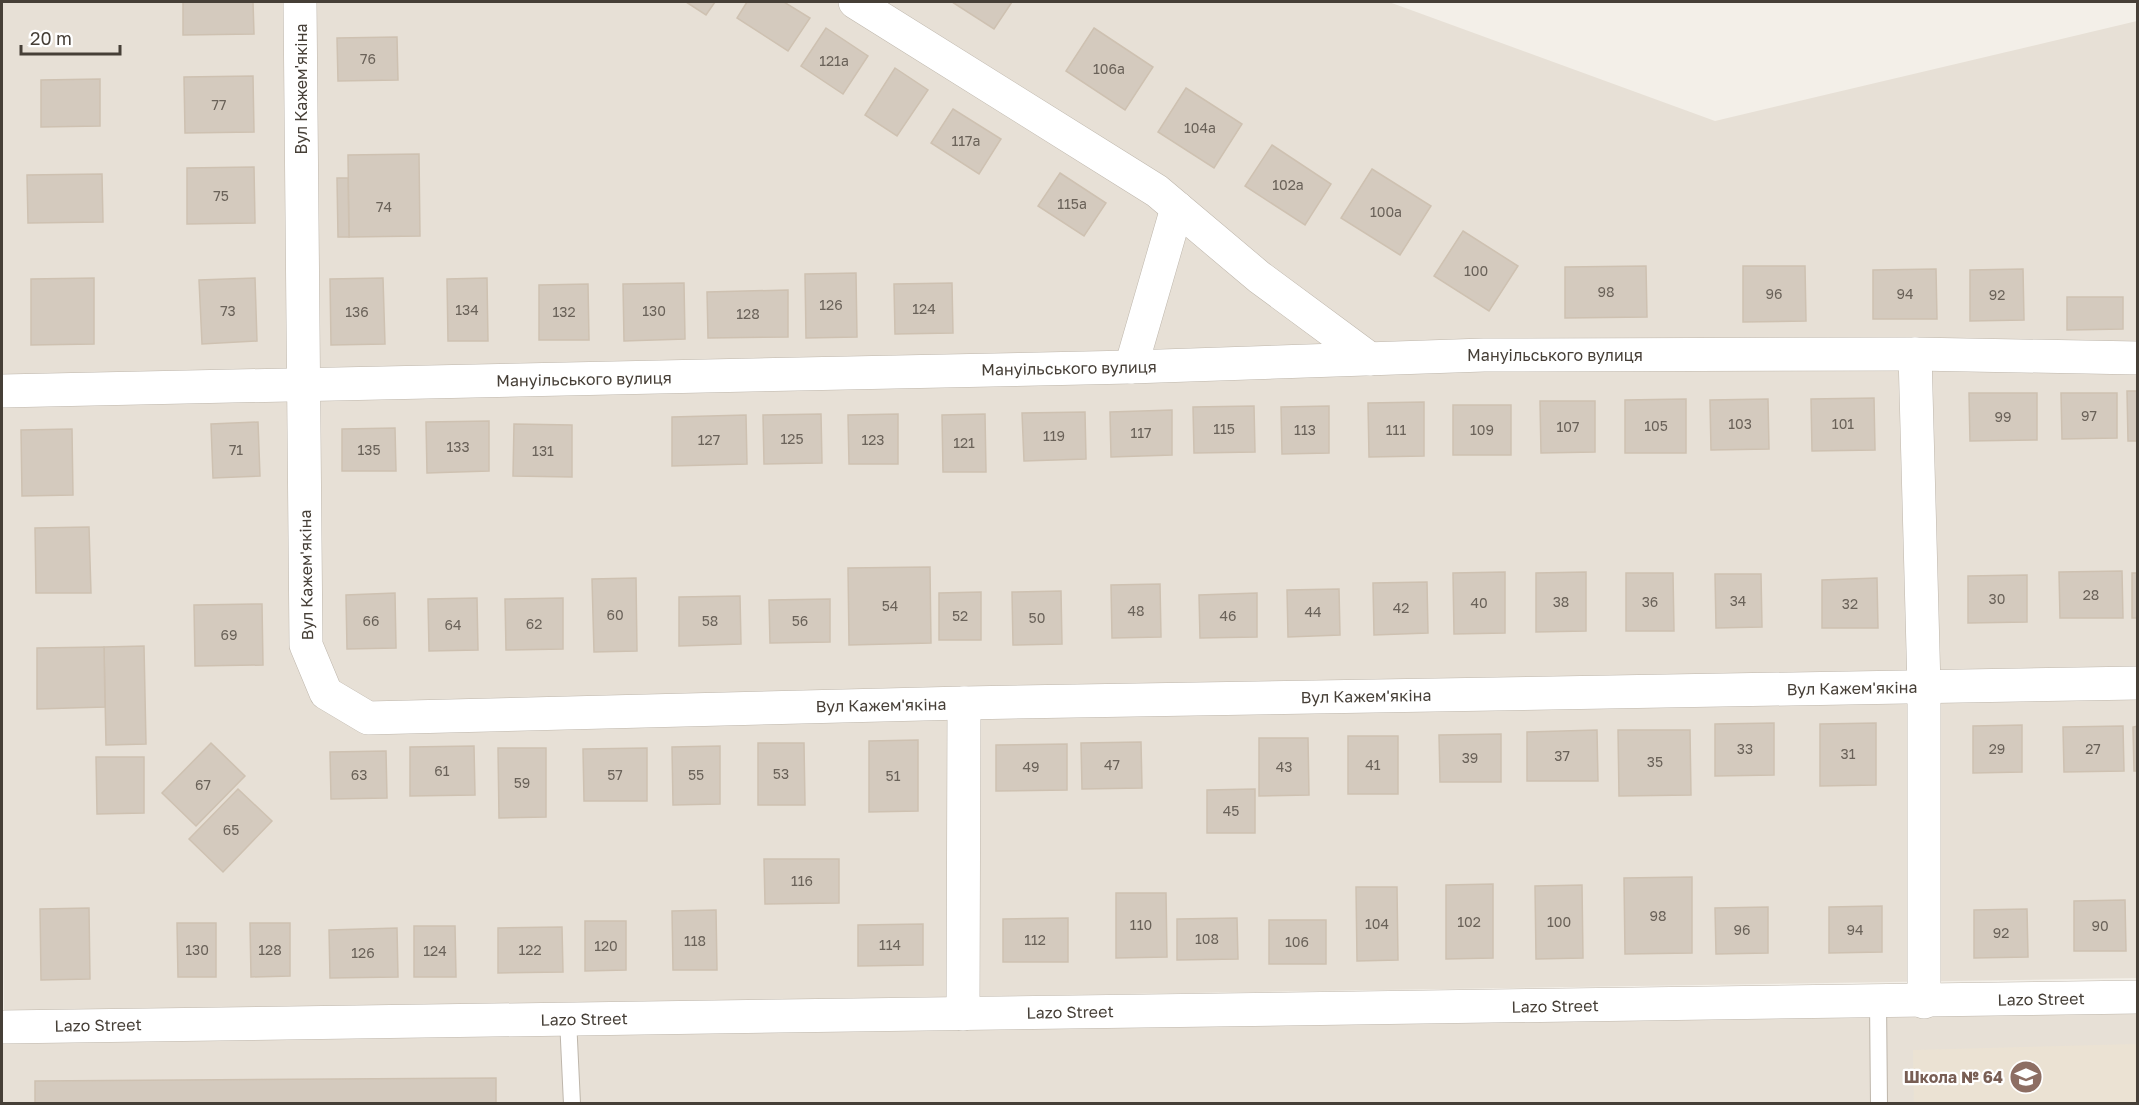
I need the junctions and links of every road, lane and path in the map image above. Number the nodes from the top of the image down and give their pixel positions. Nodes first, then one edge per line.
1 (300, 2) edge
2 (855, 2) edge
3 (1177, 208) junction
4 (1915, 354) junction
5 (2138, 358) edge
6 (1370, 359) junction
7 (1131, 367) junction
8 (303, 385) junction
9 (2, 392) edge
10 (2138, 683) edge
11 (1924, 687) junction
12 (964, 703) junction
13 (2138, 997) edge
14 (1878, 1001) junction
15 (1924, 1002) junction
16 (963, 1014) junction
17 (568, 1020) junction
18 (2, 1027) edge
19 (572, 1104) edge
20 (1879, 1104) edge

1 - 8 street, Вул Кажем'якіна
2 - 3 street
3 - 6 street
3 - 7 street
4 - 5 street, Мануільського вулиця
4 - 6 street, Мануільського вулиця
4 - 11 street
6 - 7 street, Мануільського вулиця
7 - 8 street, Мануільського вулиця
8 - 9 street, Мануільського вулиця
8 - 12 street, Вул Кажем'якіна
10 - 11 street, Вул Кажем'якіна
11 - 12 street, Вул Кажем'якіна
11 - 15 street
12 - 16 street
13 - 15 street, Lazo Street
14 - 15 street, Lazo Street
14 - 16 street, Lazo Street
14 - 20 lane
16 - 17 street, Lazo Street
17 - 18 street, Lazo Street
17 - 19 lane

